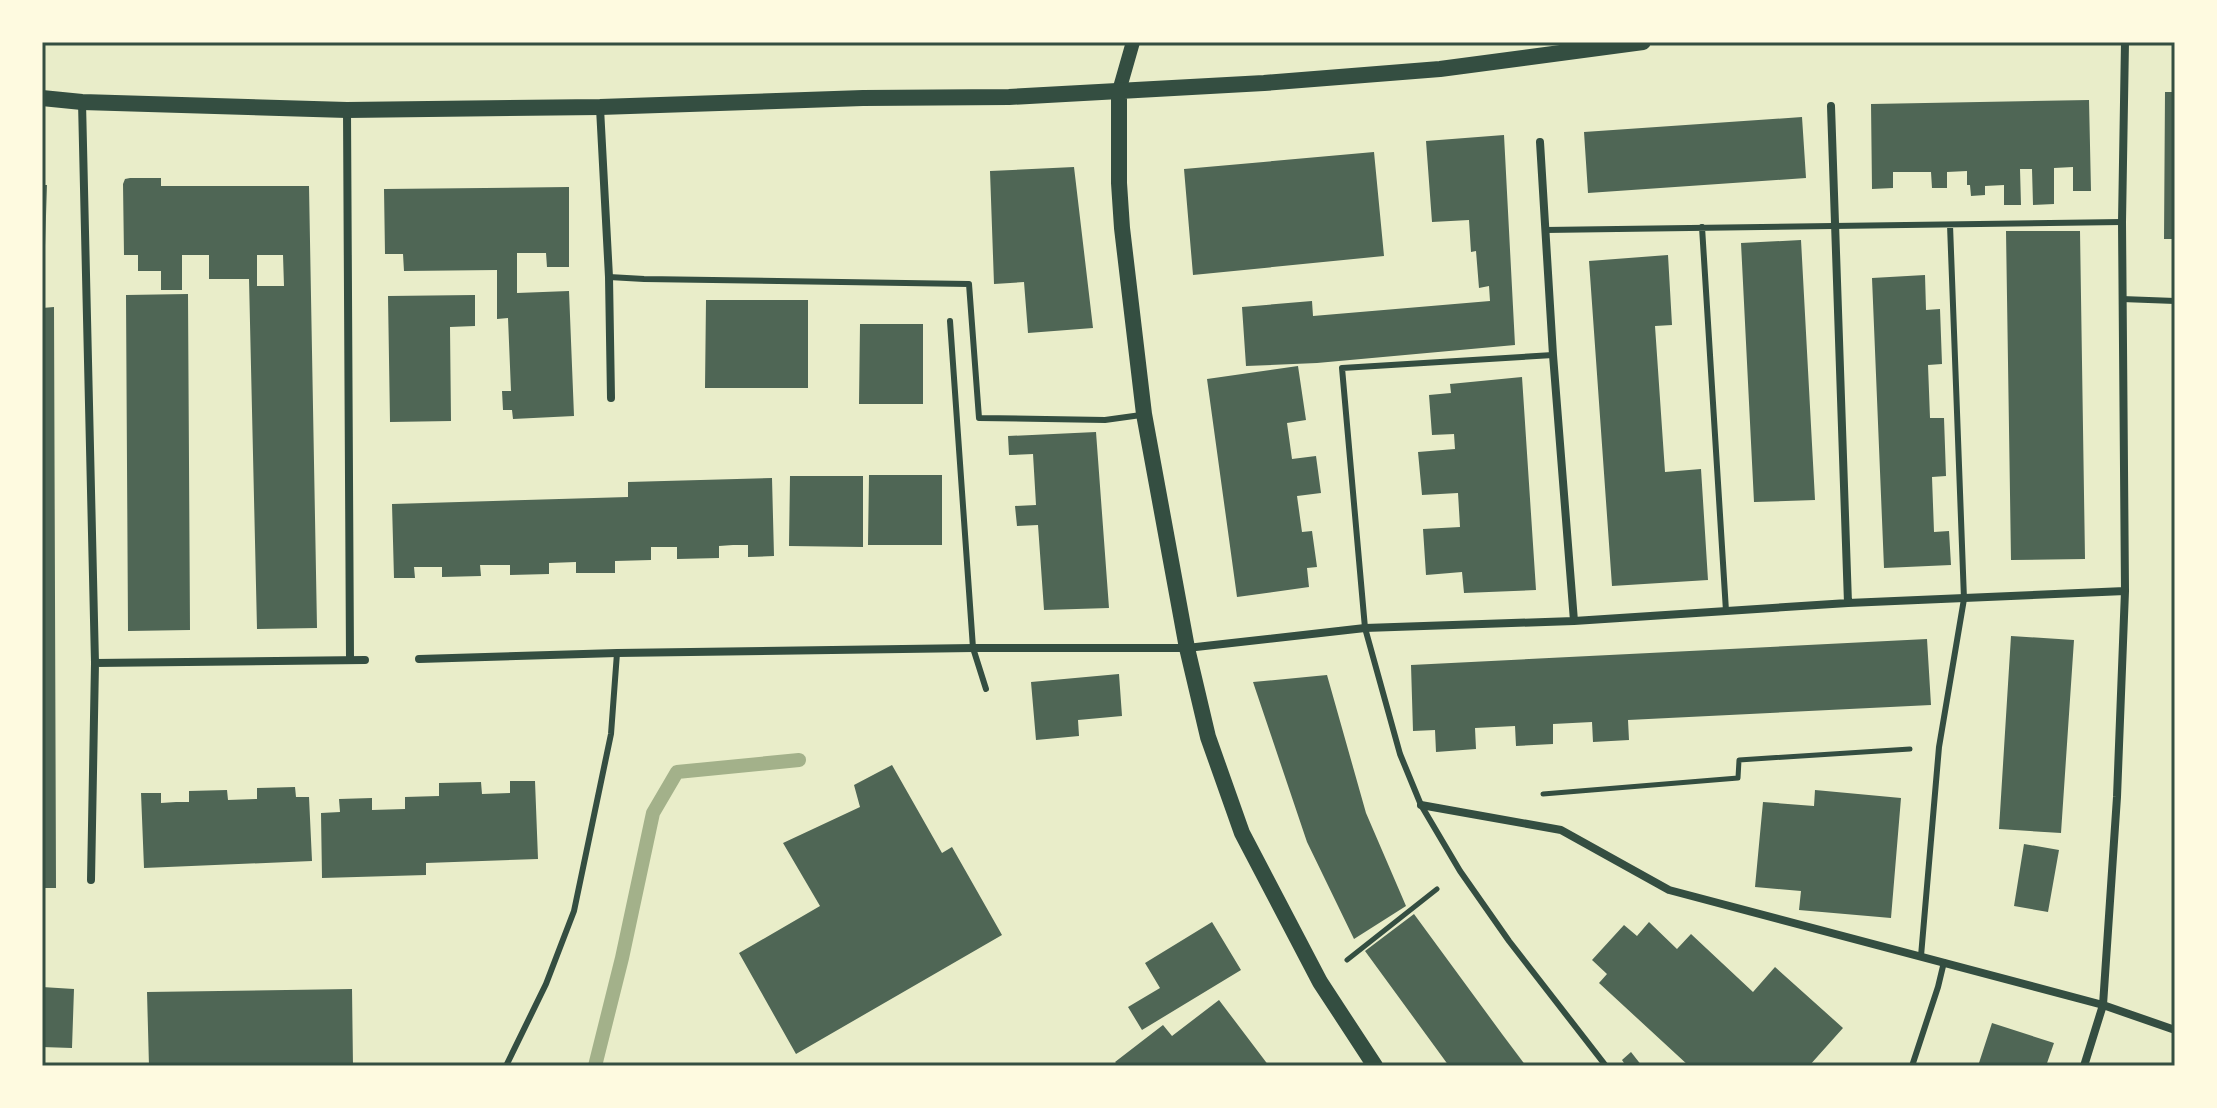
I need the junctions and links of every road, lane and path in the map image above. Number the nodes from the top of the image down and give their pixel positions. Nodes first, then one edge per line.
1 (1133, 42) edge
2 (1643, 42) edge
3 (2125, 42) edge
4 (1119, 91) junction
5 (42, 98) edge
6 (82, 102) junction
7 (1831, 106) dead end
8 (600, 107) junction
9 (347, 110) junction
10 (1540, 142) dead end
11 (2122, 222) junction
12 (1950, 225) junction
13 (1834, 226) junction
14 (1702, 227) junction
15 (1545, 230) junction
16 (609, 277) junction
17 (2122, 299) junction
18 (2175, 301) edge
19 (950, 321) dead end
20 (1553, 355) junction
21 (611, 398) dead end
22 (1144, 414) junction
23 (2125, 591) junction
24 (1964, 599) junction
25 (1848, 603) junction
26 (1726, 611) junction
27 (1574, 621) junction
28 (1365, 628) junction
29 (973, 648) junction
30 (1187, 648) junction
31 (617, 653) junction
32 (419, 659) dead end
33 (350, 660) junction
34 (365, 660) dead end
35 (95, 663) junction
36 (986, 689) dead end
37 (1939, 747) junction
38 (1532, 795) dead end
39 (1421, 805) junction
40 (1460, 871) junction
41 (91, 880) dead end
42 (1921, 956) junction
43 (1944, 962) junction
44 (1320, 982) junction
45 (2103, 1005) junction
46 (2175, 1030) edge
47 (506, 1066) edge
48 (1375, 1066) edge
49 (1606, 1066) edge
50 (1912, 1066) edge
51 (2084, 1066) edge

1 - 4 street
2 - 4 main road
3 - 11 street
4 - 8 main road
4 - 22 main road
5 - 6 main road
6 - 9 main road
6 - 35 street
7 - 13 street
8 - 9 main road
8 - 16 street
9 - 33 street
10 - 15 street
11 - 12 lane
11 - 17 street
12 - 13 lane
12 - 24 lane
13 - 14 lane
13 - 25 street
14 - 15 lane
14 - 26 lane
15 - 20 street
16 - 21 street
16 - 22 lane
17 - 18 lane
17 - 23 street
19 - 29 lane
20 - 27 street
20 - 28 lane
22 - 30 main road
23 - 24 street
23 - 45 street
24 - 25 street
24 - 37 lane
25 - 26 street
26 - 27 street
27 - 28 street
28 - 30 street
28 - 39 lane
29 - 30 street
29 - 31 street
29 - 36 lane
30 - 44 main road
31 - 32 street
31 - 47 lane
33 - 34 street
33 - 35 street
35 - 41 street
37 - 38 path
37 - 42 lane
39 - 40 lane
39 - 42 street
40 - 44 path
40 - 49 lane
42 - 43 street
43 - 45 street
43 - 50 lane
44 - 48 main road
45 - 46 street
45 - 51 street

